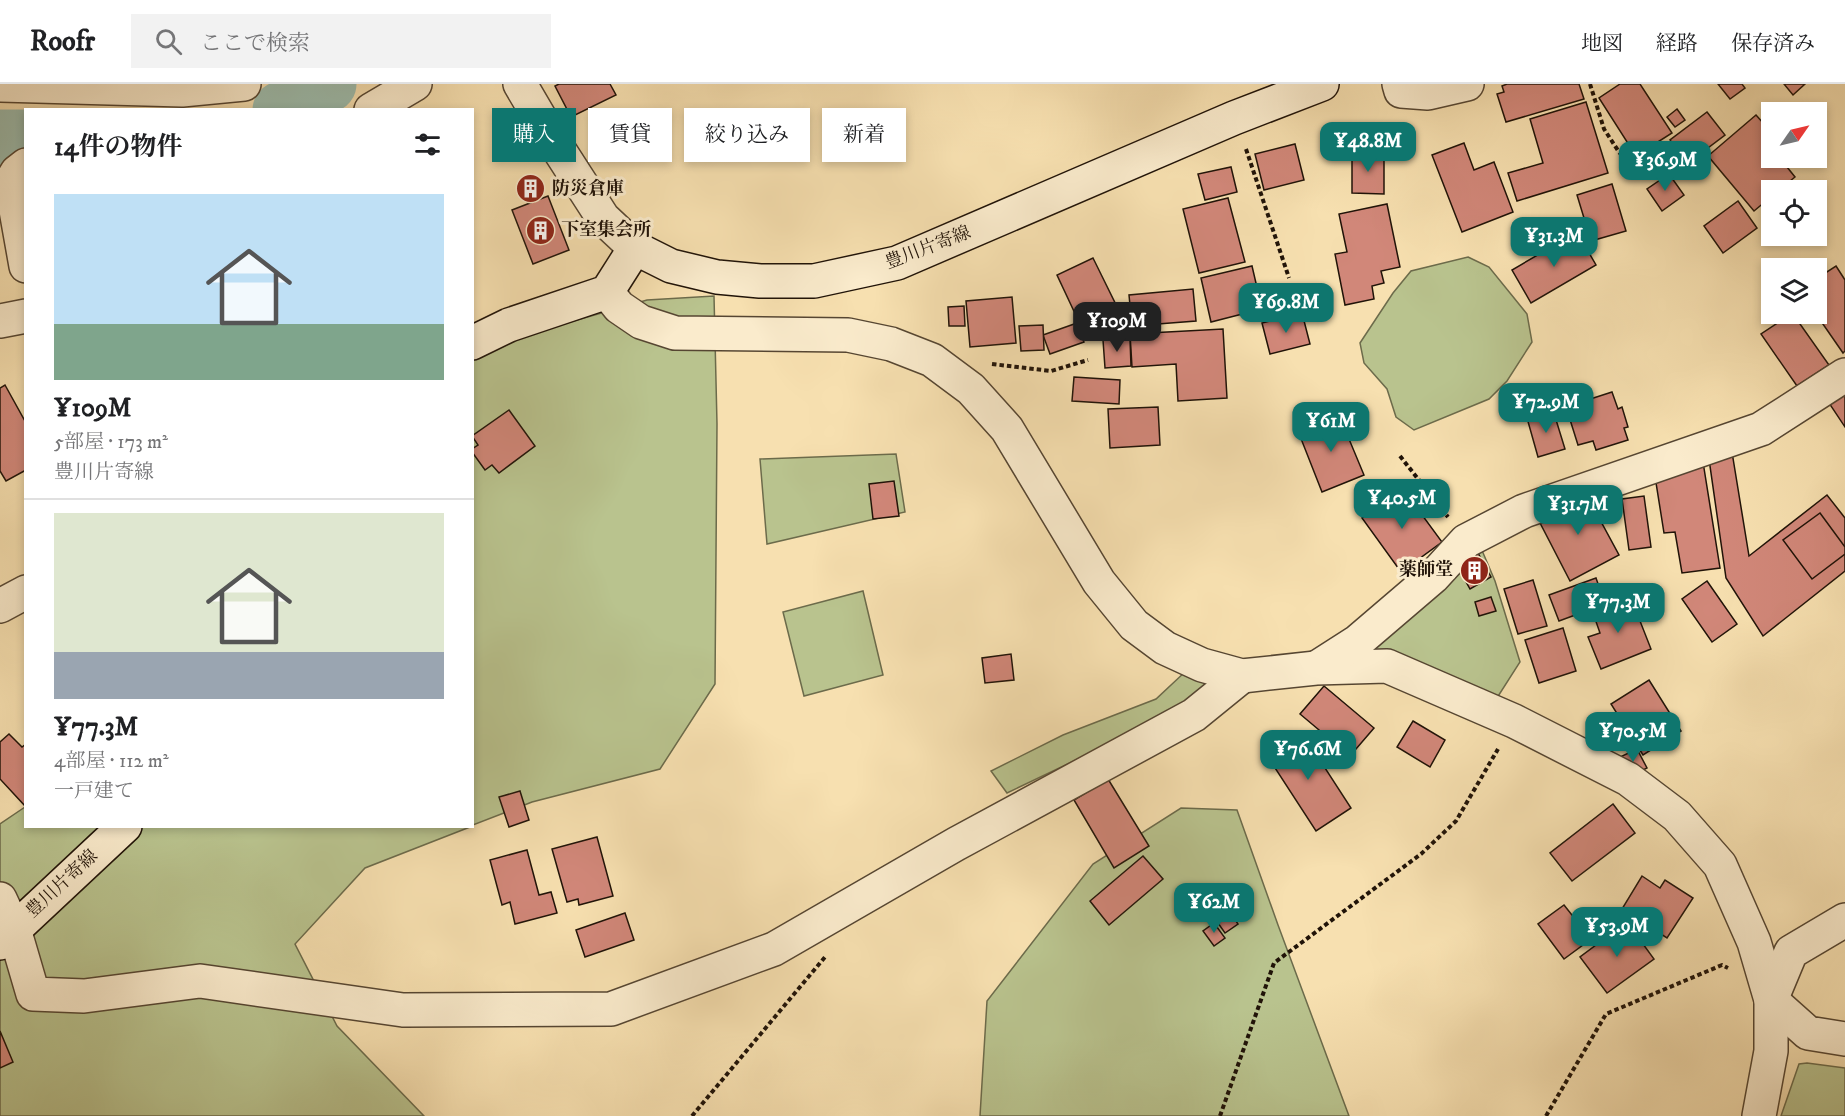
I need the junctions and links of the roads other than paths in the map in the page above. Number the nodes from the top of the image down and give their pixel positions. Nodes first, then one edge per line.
1 (244, 84) edge
2 (415, 84) edge
3 (520, 84) edge
4 (1322, 84) edge
5 (1399, 84) edge
6 (1467, 84) edge
7 (0, 85) edge
8 (374, 108) edge
9 (24, 167) edge
10 (635, 248) junction
11 (24, 255) edge
12 (607, 292) junction
13 (24, 316) edge
14 (0, 321) edge
15 (474, 342) edge
16 (1845, 375) edge
17 (24, 593) edge
18 (0, 606) edge
19 (1316, 668) junction
20 (1242, 676) junction
21 (123, 828) edge
22 (0, 899) edge
23 (1845, 920) edge
24 (7, 936) edge
25 (1771, 1000) junction
26 (1845, 1039) edge
27 (1759, 1116) edge

1 - 7 street
2 - 8 street
3 - 10 street, 豊川片寄線
4 - 10 street, 豊川片寄線
5 - 6 street
9 - 11 street
10 - 12 street
12 - 15 street
12 - 20 street
13 - 14 street
16 - 19 street
17 - 18 street
19 - 20 street
19 - 25 street
20 - 24 street
21 - 24 street, 豊川片寄線
22 - 24 street
23 - 25 street
25 - 26 street
25 - 27 street

